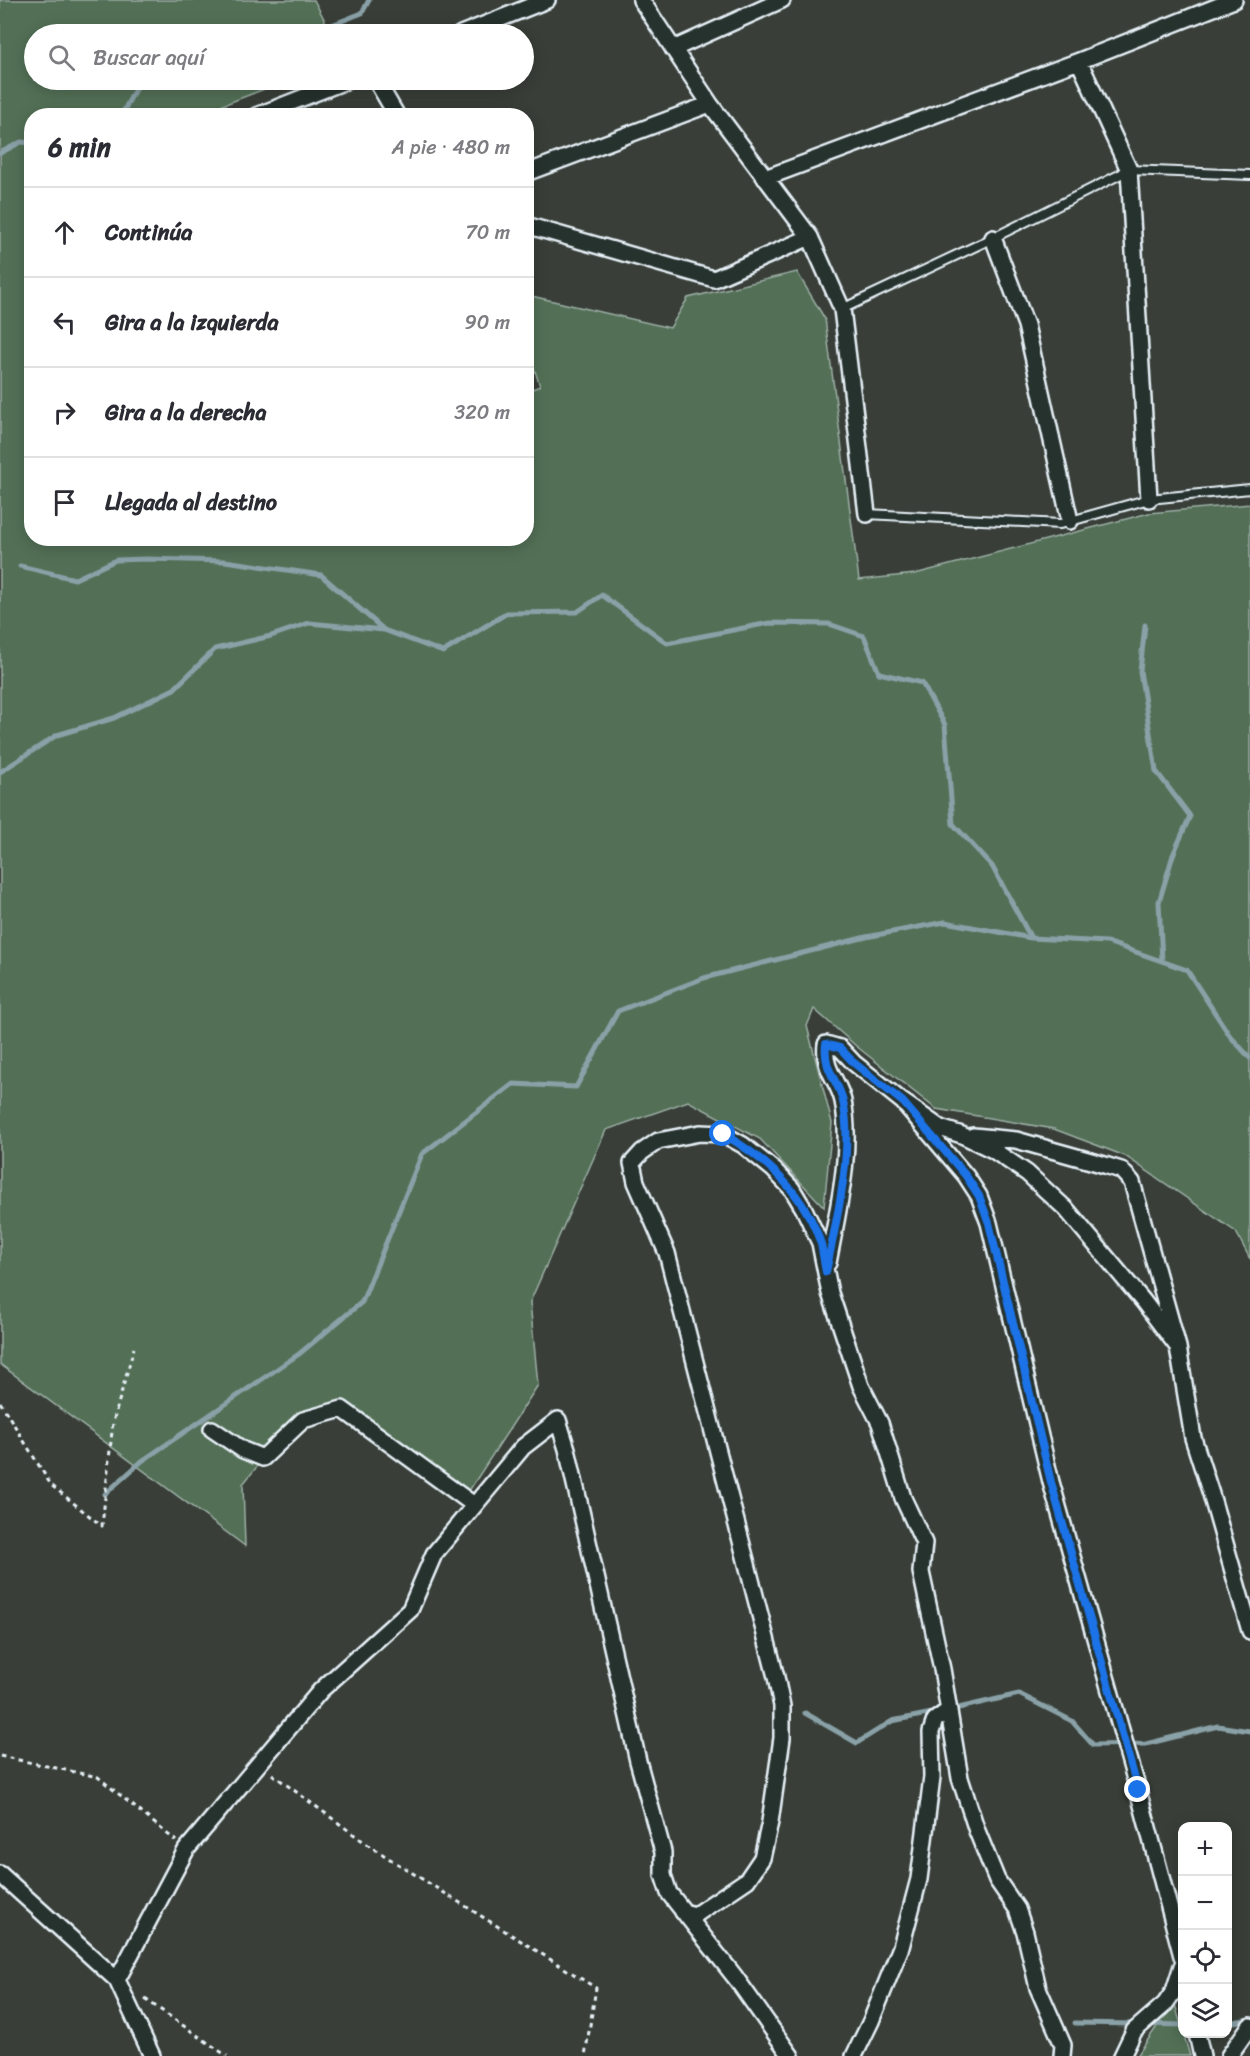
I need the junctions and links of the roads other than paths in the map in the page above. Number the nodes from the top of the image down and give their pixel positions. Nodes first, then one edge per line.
1 (547, 0) edge
2 (641, 0) edge
3 (782, 0) edge
4 (1234, 0) edge
5 (486, 24) edge
6 (673, 49) junction
7 (1079, 61) junction
8 (322, 90) edge
9 (382, 90) edge
10 (710, 104) junction
11 (276, 108) edge
12 (392, 108) edge
13 (534, 170) edge
14 (1129, 170) junction
15 (1250, 175) edge
16 (765, 178) junction
17 (534, 227) edge
18 (810, 237) junction
19 (993, 238) junction
20 (842, 309) junction
21 (1250, 489) edge
22 (1149, 498) junction
23 (867, 514) joint
24 (1071, 521) junction
25 (903, 1102) junction
26 (963, 1135) junction
27 (826, 1272) junction
28 (1178, 1347) junction
29 (212, 1429) dead end
30 (474, 1505) junction
31 (1250, 1631) edge
32 (949, 1710) junction
33 (0, 1874) edge
34 (683, 1912) junction
35 (1178, 1941) edge
36 (1178, 1978) edge
37 (117, 1980) junction
38 (1250, 2026) edge
39 (1198, 2038) edge
40 (152, 2056) edge
41 (791, 2056) edge
42 (854, 2056) edge
43 (1062, 2056) edge
44 (1122, 2056) edge
45 (1202, 2056) edge
46 (1229, 2056) edge

1 - 5 street
2 - 6 street
3 - 6 street
4 - 7 street
6 - 10 street
7 - 14 street
7 - 16 street
8 - 11 street
9 - 12 street
10 - 13 street
10 - 16 street
14 - 15 lane
14 - 19 lane
14 - 22 street
16 - 18 street
17 - 18 street
18 - 20 street
19 - 20 lane
19 - 24 street
20 - 23 street
21 - 22 lane
22 - 24 lane
23 - 24 lane
25 - 26 street
25 - 27 street
25 - 35 street
26 - 28 street
26 - 28 street
27 - 32 street
27 - 34 street
28 - 31 street
29 - 30 street
30 - 34 street
30 - 37 street
32 - 42 street
32 - 43 street
33 - 37 street
34 - 41 street
36 - 44 street
37 - 40 street
38 - 46 street
39 - 45 street

